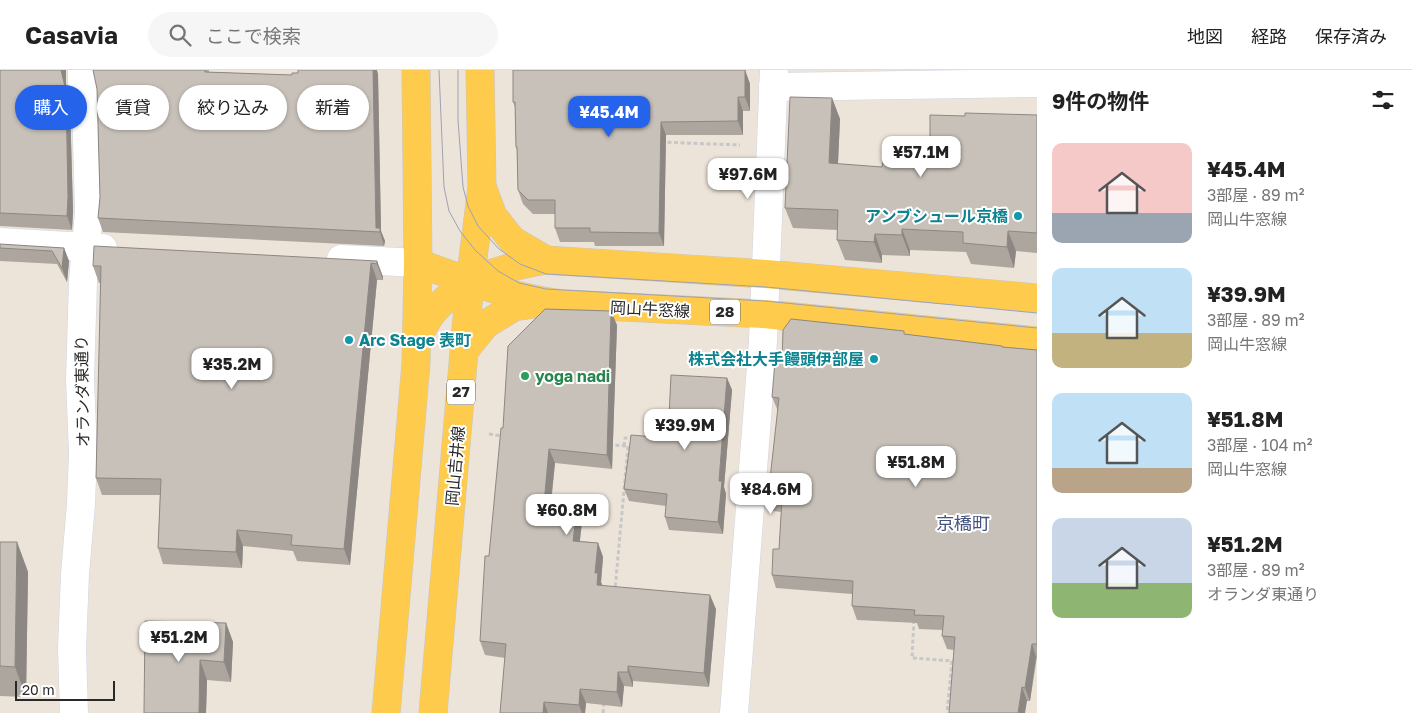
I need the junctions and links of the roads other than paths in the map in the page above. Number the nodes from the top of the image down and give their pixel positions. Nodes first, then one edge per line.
1 (82, 70) edge
2 (416, 70) edge
3 (480, 70) edge
4 (774, 79) edge
5 (1037, 83) edge
6 (482, 187) junction
7 (0, 242) edge
8 (85, 247) junction
9 (131, 249) edge
10 (320, 258) edge
11 (546, 260) junction
12 (418, 263) junction
13 (766, 274) junction
14 (470, 282) junction
15 (1037, 298) edge
16 (546, 302) junction
17 (764, 314) junction
18 (416, 340) junction
19 (1037, 341) edge
20 (465, 350) junction
21 (74, 713) edge
22 (386, 713) edge
23 (433, 713) edge
24 (734, 713) edge

1 - 8 street, オランダ東通り
2 - 12 main road
3 - 6 main road, 岡山吉井線 / 27
4 - 5 street
4 - 13 street
6 - 11 main road
6 - 14 main road, 岡山吉井線 / 27
7 - 8 street
8 - 9 street
8 - 21 street, オランダ東通り
10 - 12 street
11 - 13 main road
11 - 14 main road
12 - 14 main road, 岡山牛窓線 / 28
12 - 18 main road
13 - 15 main road
13 - 17 street
14 - 16 main road, 岡山牛窓線 / 28
14 - 18 main road
14 - 20 main road, 岡山吉井線 / 27
16 - 17 main road, 岡山牛窓線 / 28
16 - 20 main road
17 - 19 main road, 岡山牛窓線 / 28
17 - 24 street
18 - 22 main road
20 - 23 main road, 岡山吉井線 / 27

